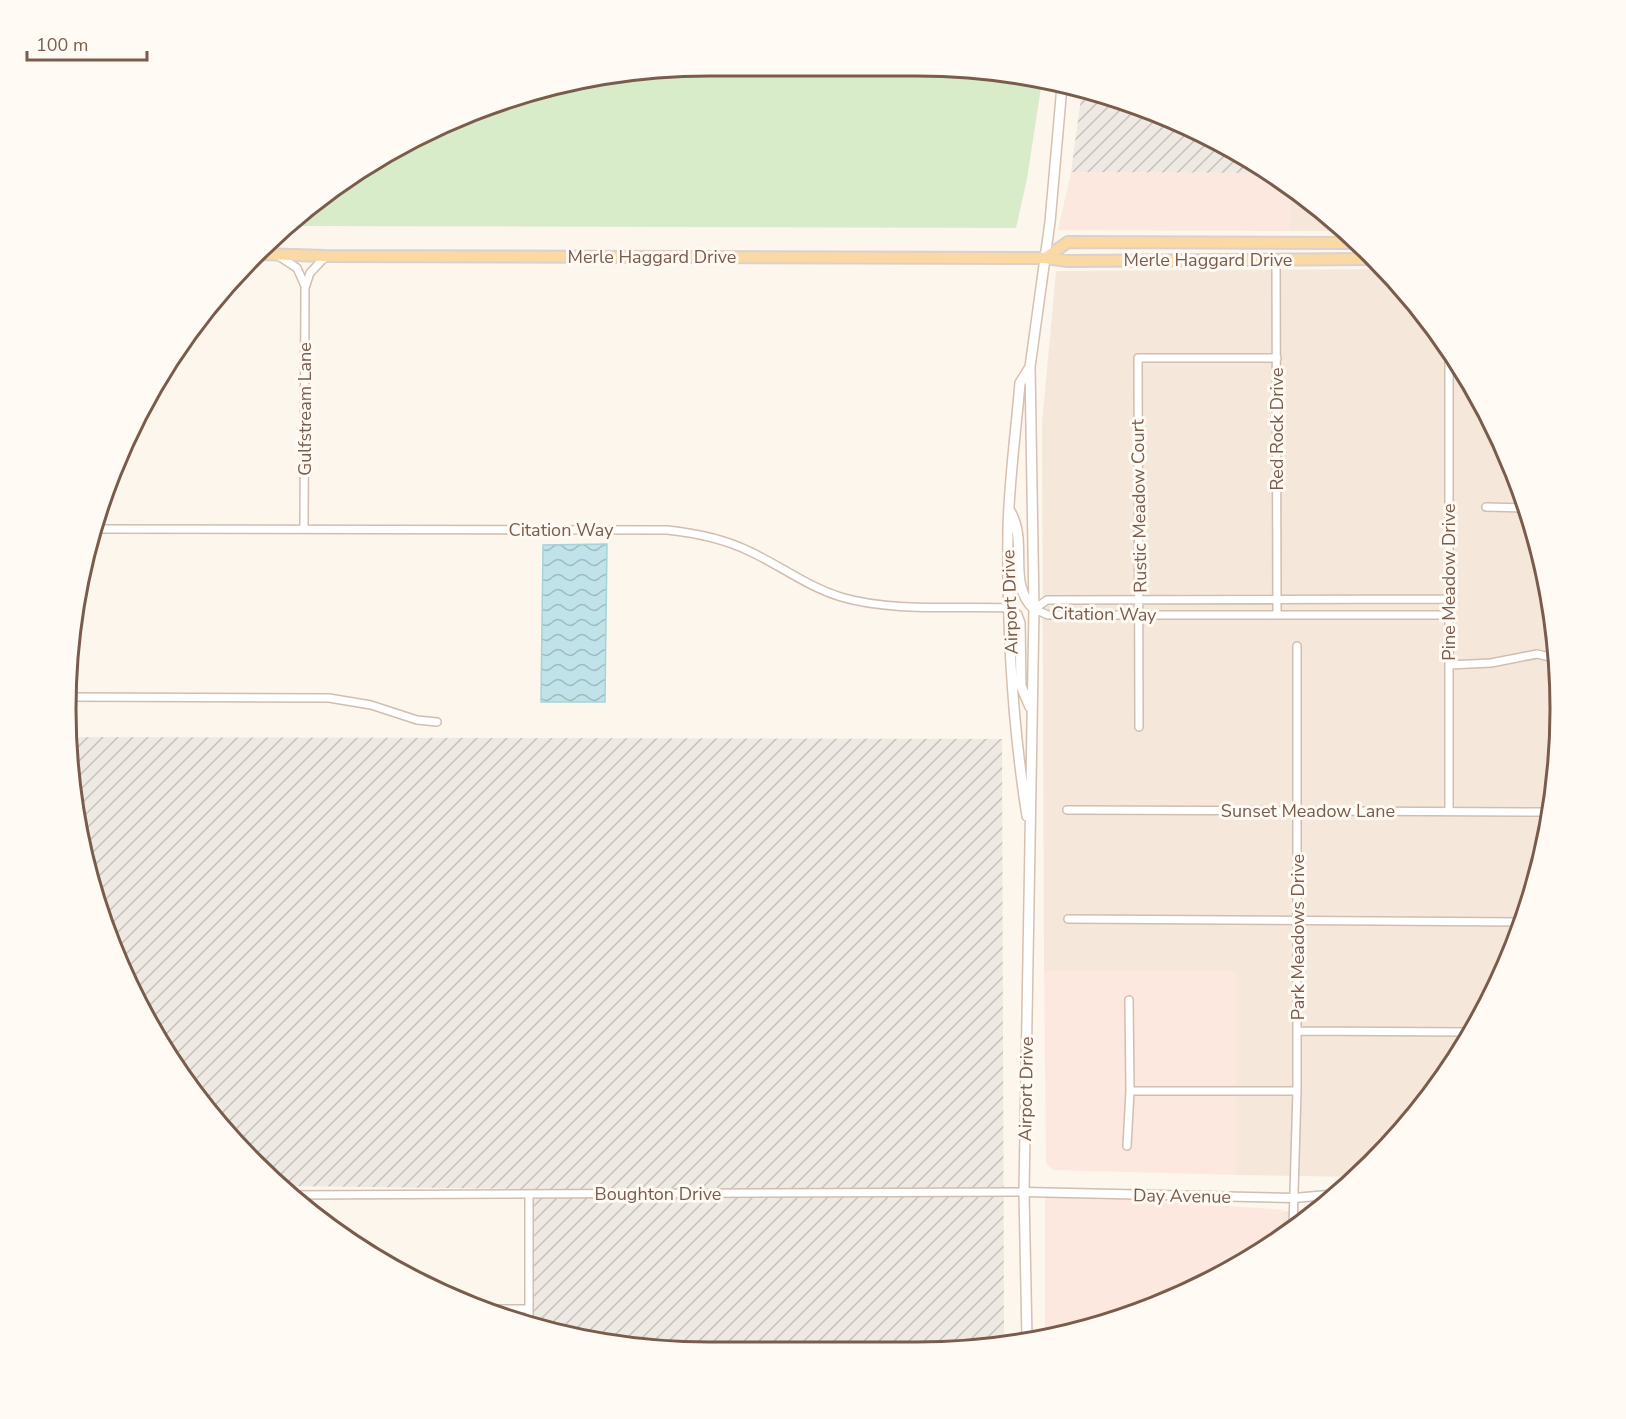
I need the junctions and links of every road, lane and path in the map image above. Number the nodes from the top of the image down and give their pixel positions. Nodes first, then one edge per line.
1 (1061, 94) edge
2 (1344, 243) edge
3 (272, 255) joint
4 (326, 256) junction
5 (1045, 258) junction
6 (1276, 259) junction
7 (1361, 259) edge
8 (305, 288) junction
9 (1276, 358) junction
10 (1030, 366) junction
11 (1451, 371) edge
12 (1486, 507) dead end
13 (1516, 507) edge
14 (1009, 510) junction
15 (103, 529) edge
16 (304, 529) junction
17 (1277, 599) junction
18 (1449, 599) junction
19 (1140, 600) junction
20 (1009, 608) junction
21 (1034, 609) junction
22 (1140, 615) junction
23 (1277, 615) junction
24 (1449, 615) junction
25 (1297, 646) dead end
26 (1547, 656) edge
27 (1449, 665) junction
28 (77, 697) edge
29 (1032, 712) junction
30 (437, 722) dead end
31 (1139, 727) dead end
32 (1067, 810) dead end
33 (1299, 811) junction
34 (1449, 811) junction
35 (1541, 812) edge
36 (1030, 840) junction
37 (1068, 919) dead end
38 (1297, 921) junction
39 (1513, 922) edge
40 (1129, 1000) dead end
41 (1297, 1031) junction
42 (1461, 1032) edge
43 (1131, 1091) junction
44 (1297, 1091) junction
45 (1127, 1146) dead end
46 (1024, 1192) junction
47 (304, 1195) edge
48 (529, 1195) junction
49 (1321, 1196) edge
50 (1294, 1198) junction
51 (1293, 1218) edge
52 (506, 1309) edge
53 (529, 1309) junction
54 (529, 1316) edge
55 (1027, 1332) edge

1 - 5 main road, Airport Drive
2 - 5 main road, Merle Haggard Drive
3 - 4 main road, Merle Haggard Drive
3 - 8 street
4 - 5 main road, Merle Haggard Drive
4 - 8 street, Gulfstream Lane
5 - 6 main road, Merle Haggard Drive
5 - 10 main road, Airport Drive
6 - 7 main road, Merle Haggard Drive
6 - 9 street, Red Rock Drive
8 - 16 street, Gulfstream Lane
9 - 17 street, Red Rock Drive
9 - 19 street, Rustic Meadow Court
10 - 14 main road, Airport Drive
10 - 21 main road, Airport Drive
11 - 18 street, Pine Meadow Drive
12 - 13 street
14 - 20 main road, Airport Drive
14 - 21 main road
15 - 16 street, Citation Way
16 - 20 street, Citation Way
17 - 18 street, Citation Way
17 - 19 street, Citation Way
17 - 23 street, Red Rock Drive
18 - 24 street, Pine Meadow Drive
19 - 21 street, Citation Way
19 - 22 street, Rustic Meadow Court
20 - 29 main road
20 - 36 main road, Airport Drive
21 - 22 street, Citation Way
21 - 29 main road, Airport Drive
22 - 23 street, Citation Way
22 - 31 street, Rustic Meadow Court
23 - 24 street, Citation Way
24 - 27 street, Pine Meadow Drive
25 - 33 street, Park Meadows Drive
26 - 27 street
27 - 34 street, Pine Meadow Drive
28 - 30 street
29 - 36 main road, Airport Drive
32 - 33 street, Sunset Meadow Lane
33 - 34 street, Sunset Meadow Lane
33 - 38 street, Park Meadows Drive
34 - 35 street, Sunset Meadow Lane
36 - 46 main road, Airport Drive
37 - 38 street
38 - 39 street
38 - 41 street, Park Meadows Drive
40 - 43 street
41 - 42 street
41 - 44 street, Park Meadows Drive
43 - 44 street
43 - 45 street
44 - 50 street, Park Meadows Drive
46 - 48 street, Boughton Drive
46 - 50 street, Day Avenue
46 - 55 main road, Airport Drive
47 - 48 street, Boughton Drive
48 - 53 street
49 - 50 street, Day Avenue
50 - 51 street, Park Meadows Drive
52 - 53 street
53 - 54 street

